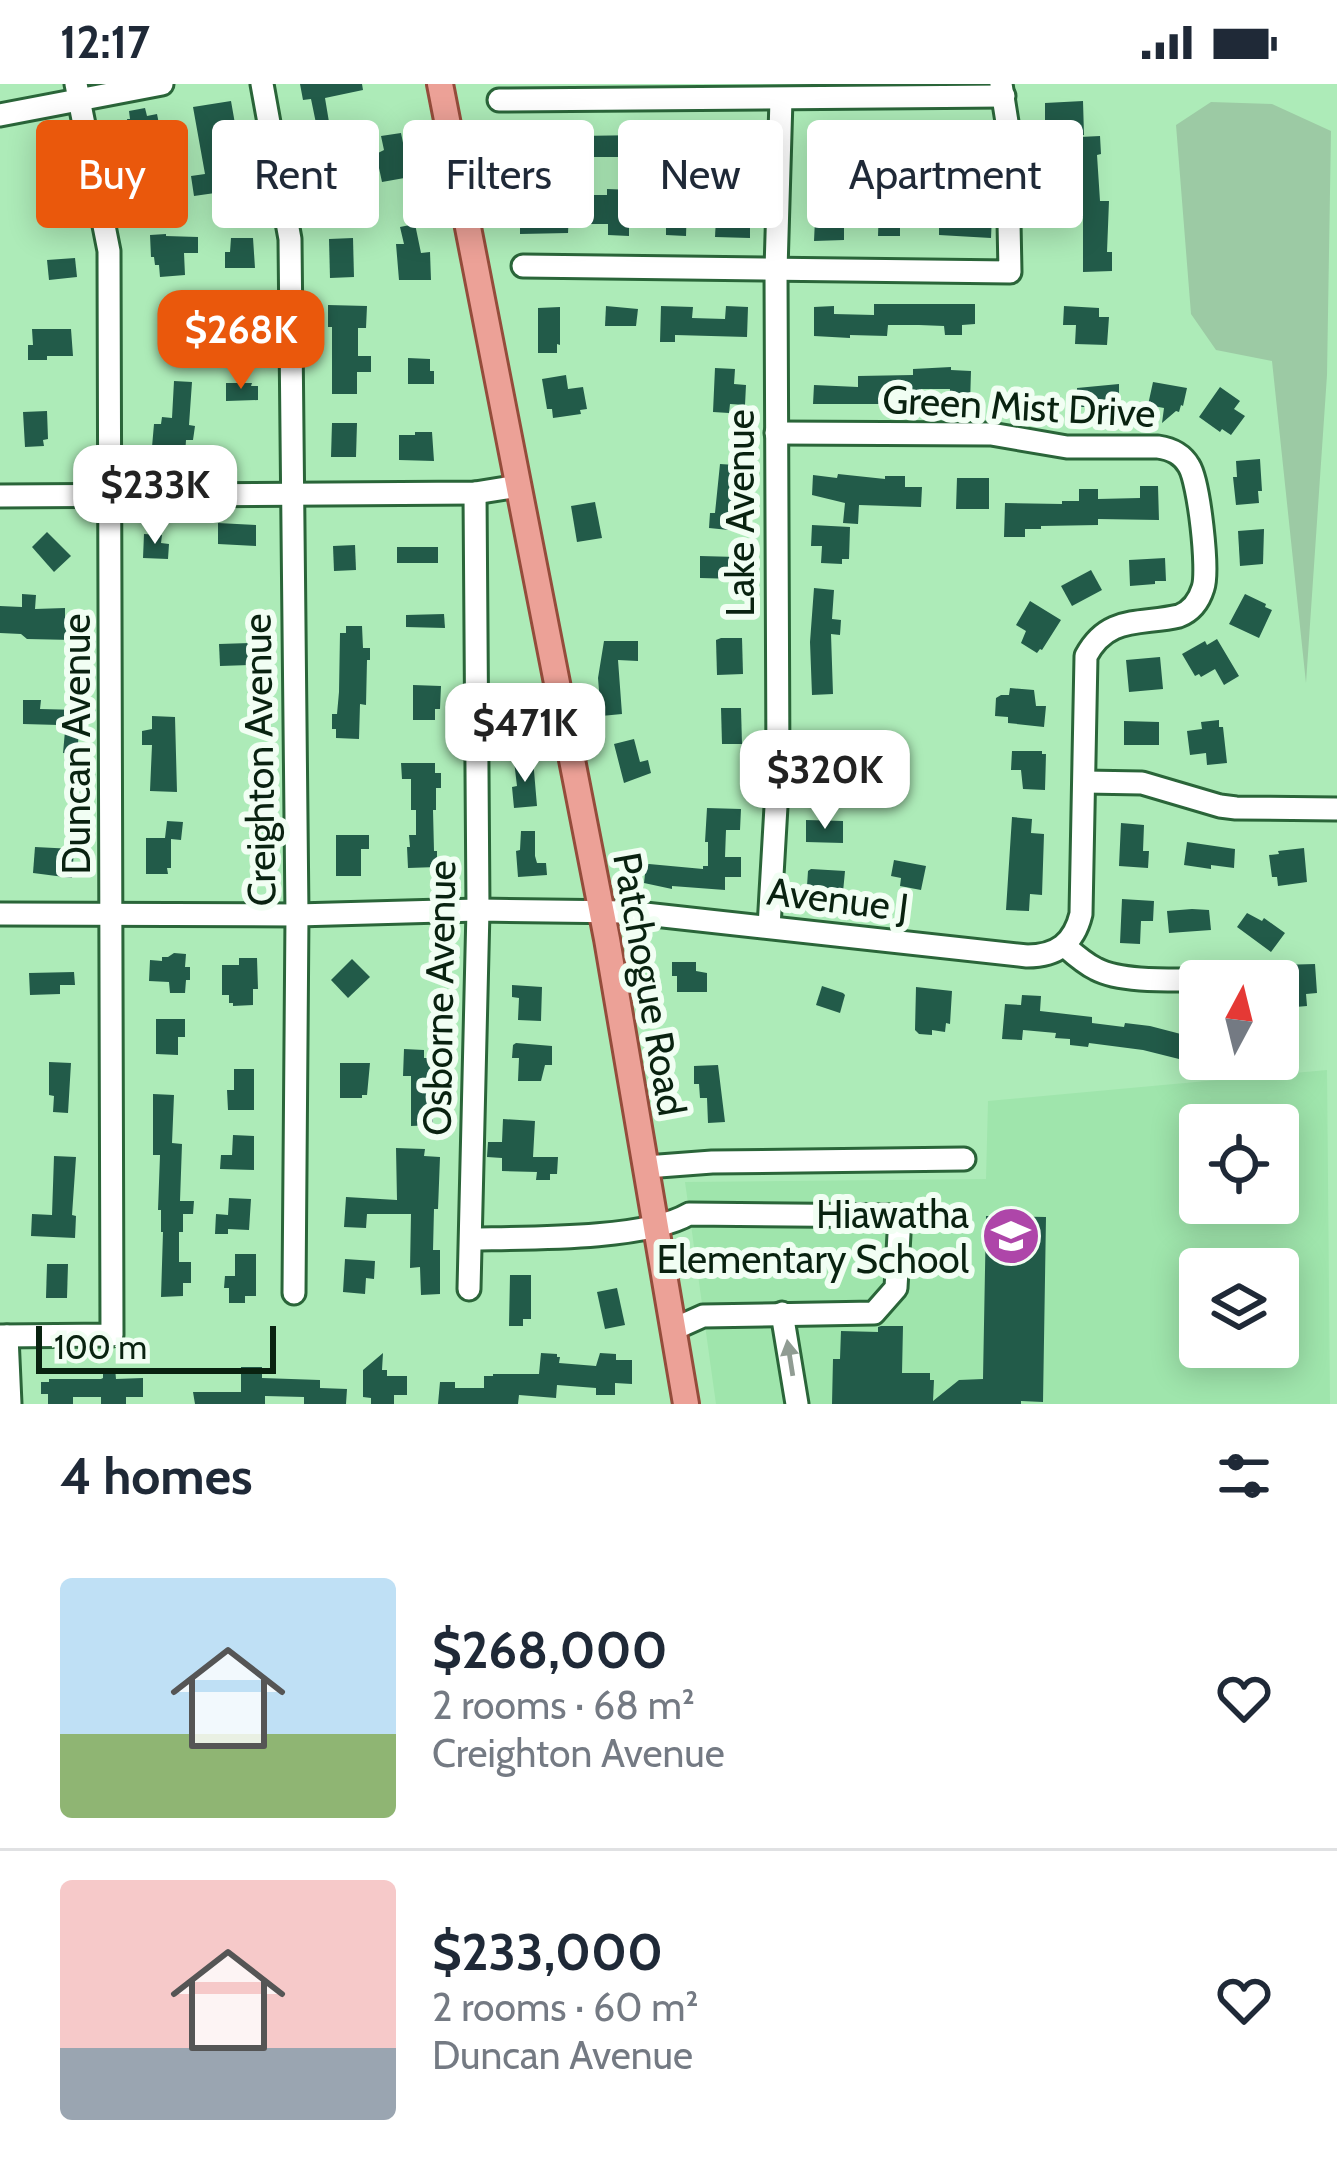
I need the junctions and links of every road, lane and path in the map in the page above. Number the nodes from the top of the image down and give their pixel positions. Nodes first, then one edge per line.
1 (162, 84) edge
2 (262, 84) edge
3 (440, 84) edge
4 (1002, 90) edge
5 (78, 92) edge
6 (781, 99) junction
7 (499, 100) dead end
8 (0, 115) edge
9 (523, 266) dead end
10 (776, 270) junction
11 (776, 433) junction
12 (519, 487) junction
13 (475, 493) junction
14 (0, 496) edge
15 (111, 496) junction
16 (293, 496) junction
17 (1084, 782) junction
18 (1337, 809) edge
19 (478, 910) junction
20 (601, 911) junction
21 (0, 914) edge
22 (113, 914) junction
23 (297, 915) junction
24 (769, 927) junction
25 (1065, 946) junction
26 (1179, 980) edge
27 (964, 1159) dead end
28 (646, 1167) junction
29 (656, 1226) junction
30 (471, 1239) junction
31 (470, 1289) dead end
32 (294, 1293) dead end
33 (782, 1313) junction
34 (674, 1329) junction
35 (3, 1336) edge
36 (10, 1404) edge
37 (686, 1404) edge
38 (796, 1404) edge

1 - 5 street
2 - 16 street, Creighton Avenue
3 - 12 main road, Patchogue Road
4 - 6 street
4 - 10 street
5 - 8 street
5 - 15 street, Duncan Avenue
6 - 7 street
6 - 10 street, Lake Avenue
9 - 10 street
10 - 11 street, Lake Avenue
11 - 17 street, Green Mist Drive
11 - 24 street, Lake Avenue
12 - 13 street
12 - 20 main road, Patchogue Road
13 - 16 street
13 - 19 street, Osborne Avenue
14 - 15 street
15 - 16 street
15 - 22 street, Duncan Avenue
16 - 23 street, Creighton Avenue
17 - 18 street
17 - 25 street, Green Mist Drive
19 - 20 street, Avenue J
19 - 23 street, Avenue J
19 - 30 street, Osborne Avenue
20 - 24 street, Avenue J
20 - 28 main road, Patchogue Road
21 - 22 street, Avenue J
22 - 23 street, Avenue J
22 - 35 street, Duncan Avenue
23 - 32 street, Creighton Avenue
24 - 25 street, Avenue J
25 - 26 street
27 - 28 street
28 - 29 main road, Patchogue Road
29 - 30 street
29 - 33 street
29 - 34 main road, Patchogue Road
30 - 31 street, Osborne Avenue
33 - 34 street
38 -> 33 street
34 - 37 main road, Patchogue Road
35 - 36 street

